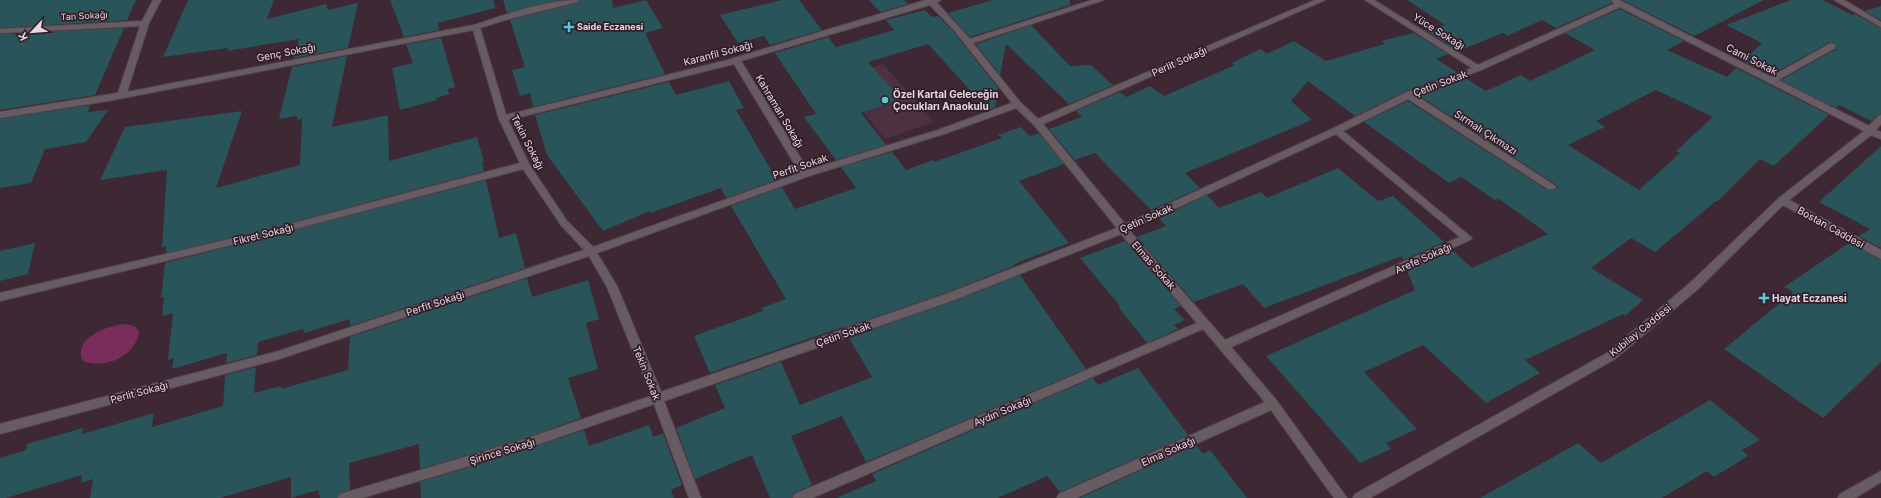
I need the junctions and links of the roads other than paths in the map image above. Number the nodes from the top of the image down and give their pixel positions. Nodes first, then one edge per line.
1 (157, 0) edge
2 (574, 0) edge
3 (1100, 0) edge
4 (1321, 0) edge
5 (1369, 0) edge
6 (1838, 0) edge
7 (933, 1) edge
8 (1616, 2) edge
9 (144, 23) junction
10 (1881, 25) edge
11 (476, 27) junction
12 (0, 31) edge
13 (969, 42) junction
14 (1832, 46) dead end
15 (736, 60) junction
16 (1478, 68) junction
17 (1770, 81) junction
18 (122, 94) junction
19 (1408, 95) junction
20 (1017, 104) junction
21 (0, 115) edge
22 (1881, 118) edge
23 (503, 119) junction
24 (1037, 123) junction
25 (1337, 130) junction
26 (1870, 131) junction
27 (1881, 136) edge
28 (525, 165) junction
29 (806, 174) junction
30 (1551, 187) dead end
31 (1782, 200) junction
32 (1123, 229) junction
33 (591, 251) junction
34 (1881, 255) edge
35 (0, 297) edge
36 (1206, 324) junction
37 (1224, 346) junction
38 (279, 355) joint
39 (658, 399) junction
40 (1274, 404) junction
41 (0, 429) edge
42 (1881, 476) edge
43 (344, 498) edge
44 (695, 498) edge
45 (798, 498) edge
46 (1063, 498) edge
47 (1341, 498) edge
48 (1359, 498) edge
49 (1844, 498) edge

1 - 9 street
2 - 11 street, Genç Sokağı
3 - 13 street
4 - 24 street, Perlit Sokağı
5 - 16 street, Yüce Sokağı
6 - 10 street
7 - 13 street, Elmas Sokak
7 - 15 street, Karanfil Sokağı
8 - 16 street, Çetin Sokak
8 - 17 street, Cami Sokak
9 - 12 street, Tan Sokağı
9 - 18 street
11 - 18 street, Genç Sokağı
11 - 23 street, Tekin Sokağı
13 - 20 street, Elmas Sokak
14 - 17 street
15 - 23 street, Karanfil Sokağı
15 - 29 street, Kahraman Sokağı
16 - 19 street, Çetin Sokak
17 - 26 street, Cami Sokak
18 - 21 street, Genç Sokağı
19 - 25 street, Çetin Sokak
19 - 30 street, Sırmalı Çıkmazı
20 - 24 street, Elmas Sokak
20 - 29 street, Perfit Sokak
22 - 26 street, Kubilay Caddesi
23 - 28 street, Tekin Sokağı
24 - 32 street, Elmas Sokak
25 - 32 street, Çetin Sokak
25 - 37 street, Arefe Sokağı
26 - 27 street, Cami Sokak
26 - 31 street, Kubilay Caddesi
28 - 33 street, Tekin Sokağı
28 - 35 street, Fikret Sokağı
29 - 33 street, Perfit Sokak
31 - 34 street, Bostan Caddesi
31 - 48 street, Kubilay Caddesi
32 - 36 street, Elmas Sokak
32 - 39 street, Çetin Sokak
33 - 38 street, Perfit Sokağı
33 - 39 street, Tekin Sokak
36 - 37 street, Elmas Sokak
36 - 45 street, Aydın Sokağı
37 - 40 street, Elmas Sokak
38 - 41 street, Perlit Sokağı
39 - 43 street, Şirince Sokağı
39 - 44 street, Tekin Sokak
40 - 46 street, Elma Sokağı
40 - 47 street, Elmas Sokak
42 - 49 street

